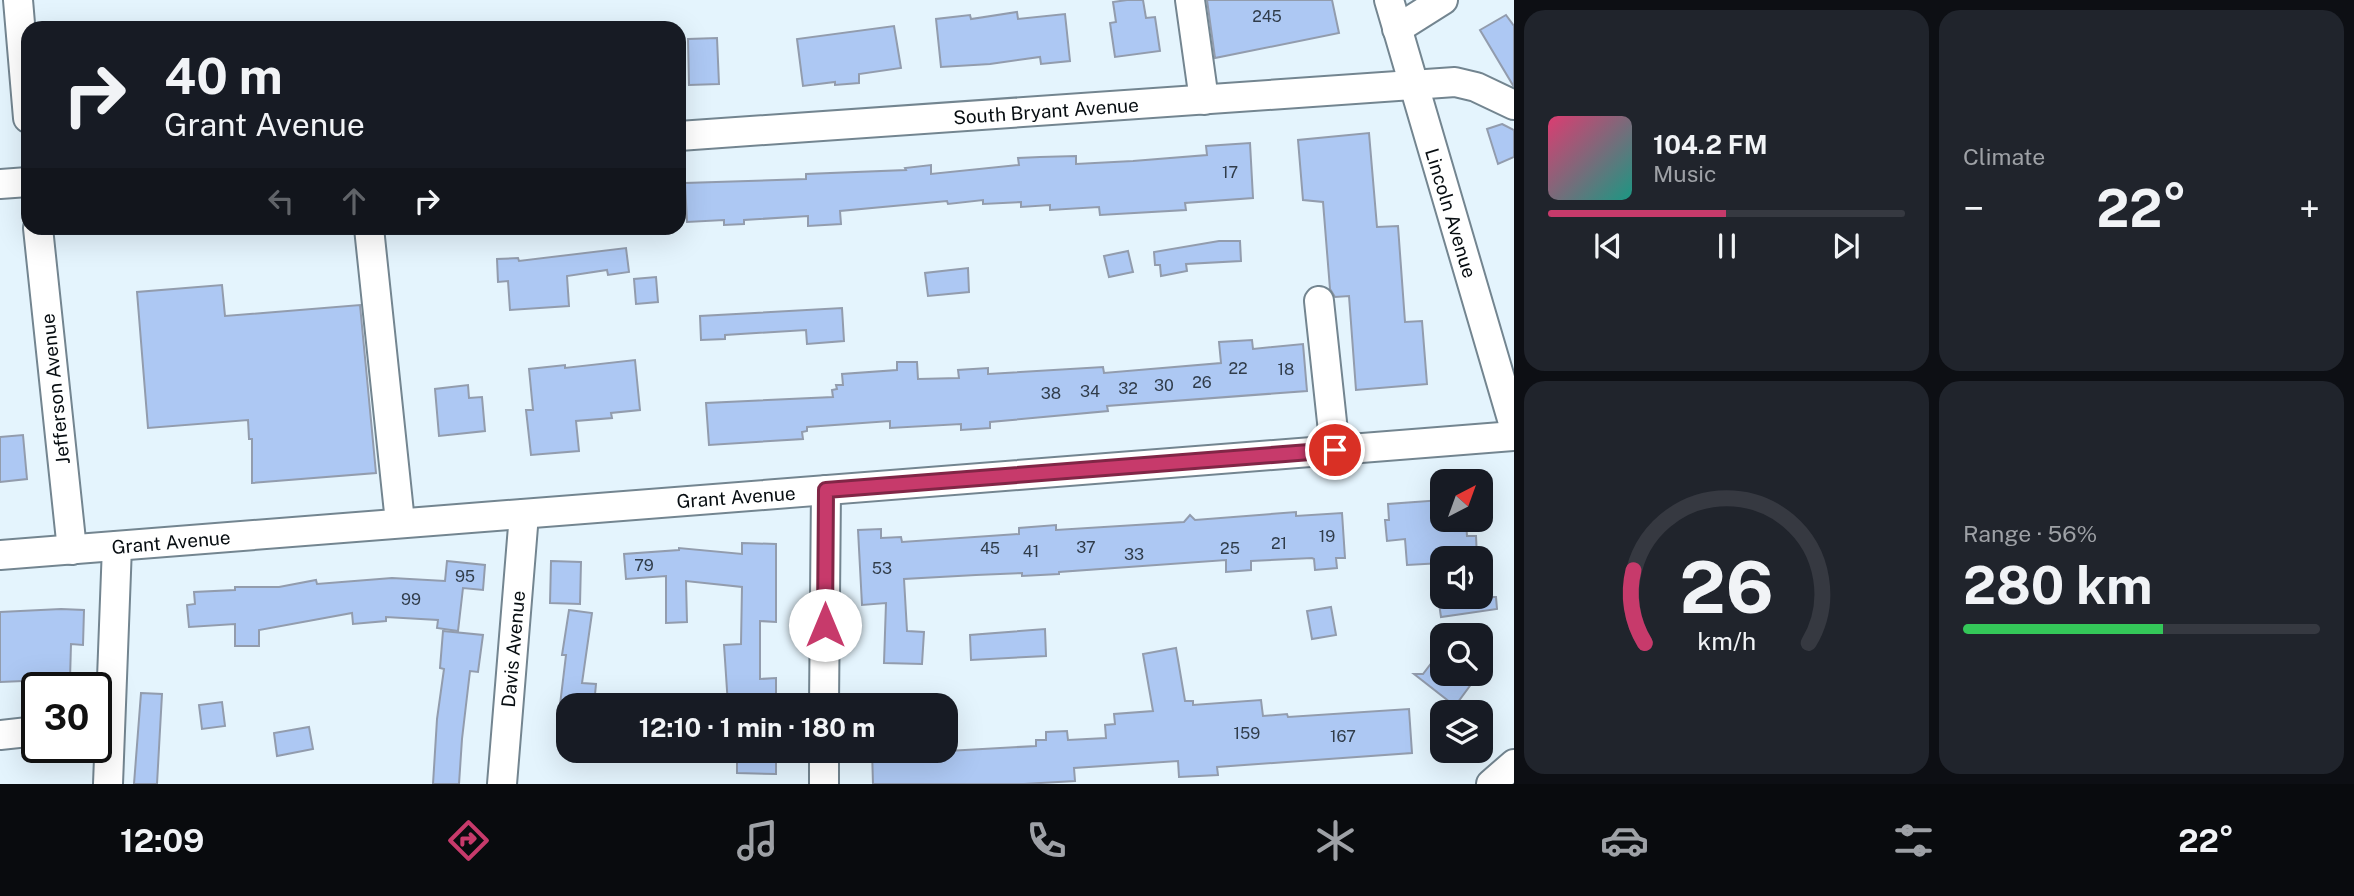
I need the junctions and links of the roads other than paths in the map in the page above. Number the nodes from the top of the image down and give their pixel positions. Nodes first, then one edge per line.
1 (18, 0) edge
2 (1190, 0) edge
3 (1388, 0) edge
4 (1443, 0) edge
5 (1397, 29) junction
6 (21, 35) edge
7 (1413, 85) junction
8 (1204, 100) junction
9 (1514, 105) edge
10 (686, 136) edge
11 (21, 182) edge
12 (0, 184) edge
13 (39, 235) edge
14 (370, 235) edge
15 (1319, 301) dead end
16 (1514, 426) edge
17 (1514, 436) edge
18 (1335, 450) junction
19 (826, 490) junction
20 (524, 514) junction
21 (400, 522) junction
22 (117, 546) junction
23 (72, 550) junction
24 (0, 555) edge
25 (107, 672) edge
26 (824, 693) edge
27 (21, 733) edge
28 (0, 735) edge
29 (106, 763) edge
30 (824, 763) edge
31 (1514, 764) edge
32 (108, 784) edge
33 (502, 784) edge
34 (824, 784) edge
35 (1491, 784) edge

1 - 6 street
2 - 8 street
3 - 5 street, Lincoln Avenue
4 - 5 street
5 - 7 street, Lincoln Avenue
7 - 8 street, South Bryant Avenue
7 - 9 street, South Bryant Avenue
7 - 16 street, Lincoln Avenue
8 - 10 street, South Bryant Avenue
11 - 12 street
13 - 23 street, Jefferson Avenue
14 - 21 street
15 - 18 street
17 - 18 street, Grant Avenue
18 - 19 street, Grant Avenue
19 - 20 street, Grant Avenue
19 - 26 street
20 - 21 street, Grant Avenue
20 - 33 street, Davis Avenue
21 - 22 street, Grant Avenue
22 - 23 street, Grant Avenue
22 - 25 street
23 - 24 street, Grant Avenue
27 - 28 street
29 - 32 street
30 - 34 street
31 - 35 street

